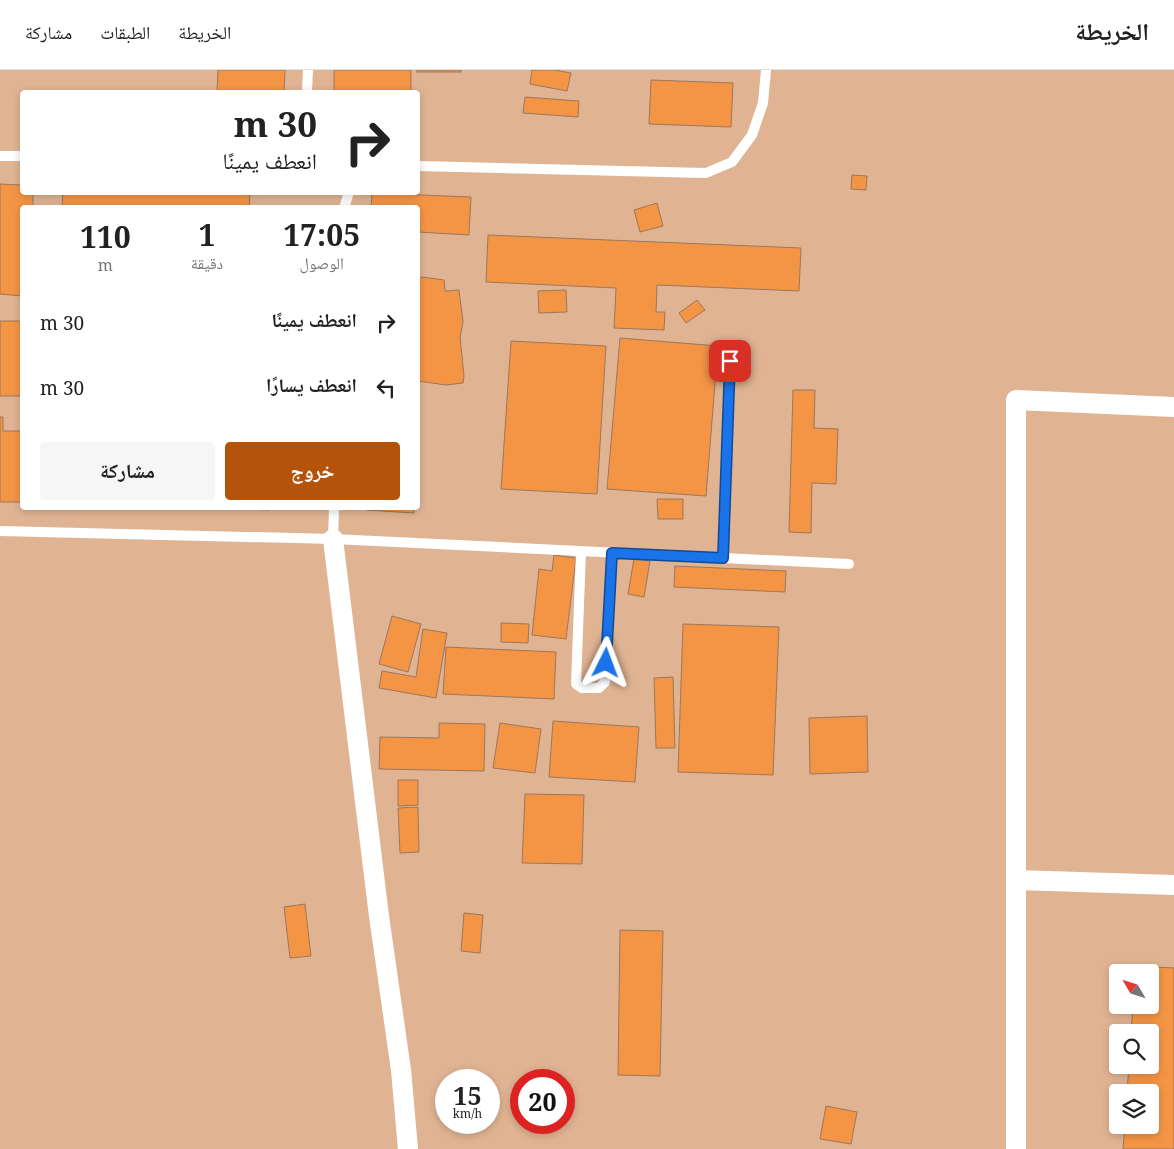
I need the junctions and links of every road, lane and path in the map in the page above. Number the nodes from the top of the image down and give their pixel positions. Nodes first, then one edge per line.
1 (308, 70) edge
2 (766, 70) edge
3 (307, 90) edge
4 (0, 156) edge
5 (20, 156) edge
6 (420, 166) edge
7 (730, 361) dead end
8 (1174, 407) edge
9 (334, 510) edge
10 (0, 531) edge
11 (334, 539) junction
12 (581, 551) junction
13 (612, 553) junction
14 (723, 558) junction
15 (849, 564) dead end
16 (1016, 880) junction
17 (1174, 885) edge
18 (408, 1149) edge
19 (1016, 1149) edge

1 - 3 lane
2 - 6 lane
4 - 5 lane
7 - 14 lane
8 - 16 street
9 - 11 lane
10 - 11 lane
11 - 12 lane
11 - 18 street
12 - 13 lane
12 - 13 lane
13 - 14 lane
14 - 15 lane
16 - 17 street
16 - 19 street

